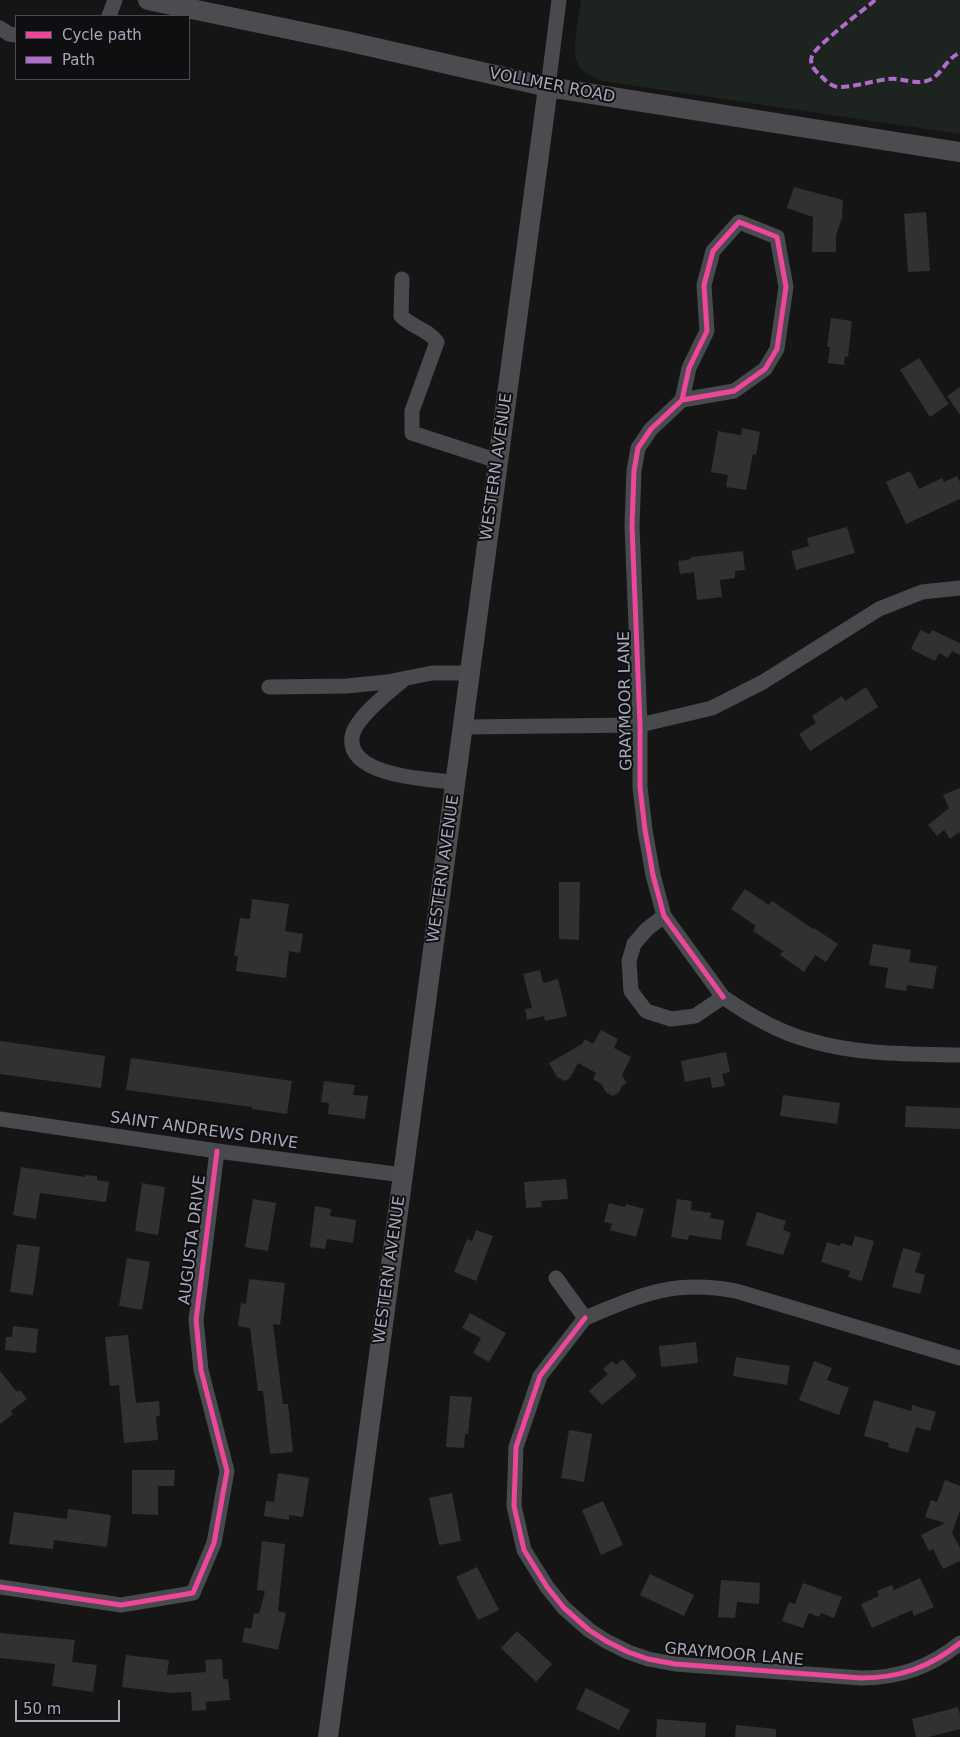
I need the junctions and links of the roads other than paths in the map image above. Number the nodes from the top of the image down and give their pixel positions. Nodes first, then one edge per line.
1 (115, 0) edge
2 (148, 0) edge
3 (560, 0) edge
4 (109, 15) edge
5 (0, 28) edge
6 (15, 35) edge
7 (548, 87) junction
8 (960, 152) edge
9 (402, 279) dead end
10 (682, 400) junction
11 (498, 461) junction
12 (960, 588) edge
13 (470, 673) junction
14 (406, 678) junction
15 (268, 687) dead end
16 (640, 725) junction
17 (463, 727) junction
18 (456, 782) junction
19 (664, 916) junction
20 (723, 997) junction
21 (960, 1055) edge
22 (0, 1120) edge
23 (217, 1151) junction
24 (403, 1175) junction
25 (556, 1278) dead end
26 (585, 1318) junction
27 (960, 1358) edge
28 (0, 1587) edge
29 (960, 1643) edge
30 (328, 1737) edge

1 - 4 street
2 - 7 main road, VOLLMER ROAD
3 - 7 street, WESTERN AVENUE
5 - 6 street
7 - 8 main road, VOLLMER ROAD
7 - 11 main road, WESTERN AVENUE
9 - 11 street
10 - 10 street
10 - 16 street, GRAYMOOR LANE
11 - 13 main road, WESTERN AVENUE
12 - 16 street, GRAYMOOR LANE
13 - 14 street
13 - 17 main road, WESTERN AVENUE
14 - 15 street
14 - 18 street
16 - 17 street, GRAYMOOR LANE
16 - 19 street, GRAYMOOR LANE
17 - 18 main road, WESTERN AVENUE
18 - 24 main road, WESTERN AVENUE
19 - 20 street, GRAYMOOR LANE
19 - 20 street
20 - 21 street, GRAYMOOR LANE
22 - 23 street, SAINT ANDREWS DRIVE
23 - 24 street, SAINT ANDREWS DRIVE
23 - 28 street, AUGUSTA DRIVE
24 - 30 main road, WESTERN AVENUE
25 - 26 street
26 - 27 street
26 - 29 street, GRAYMOOR LANE

